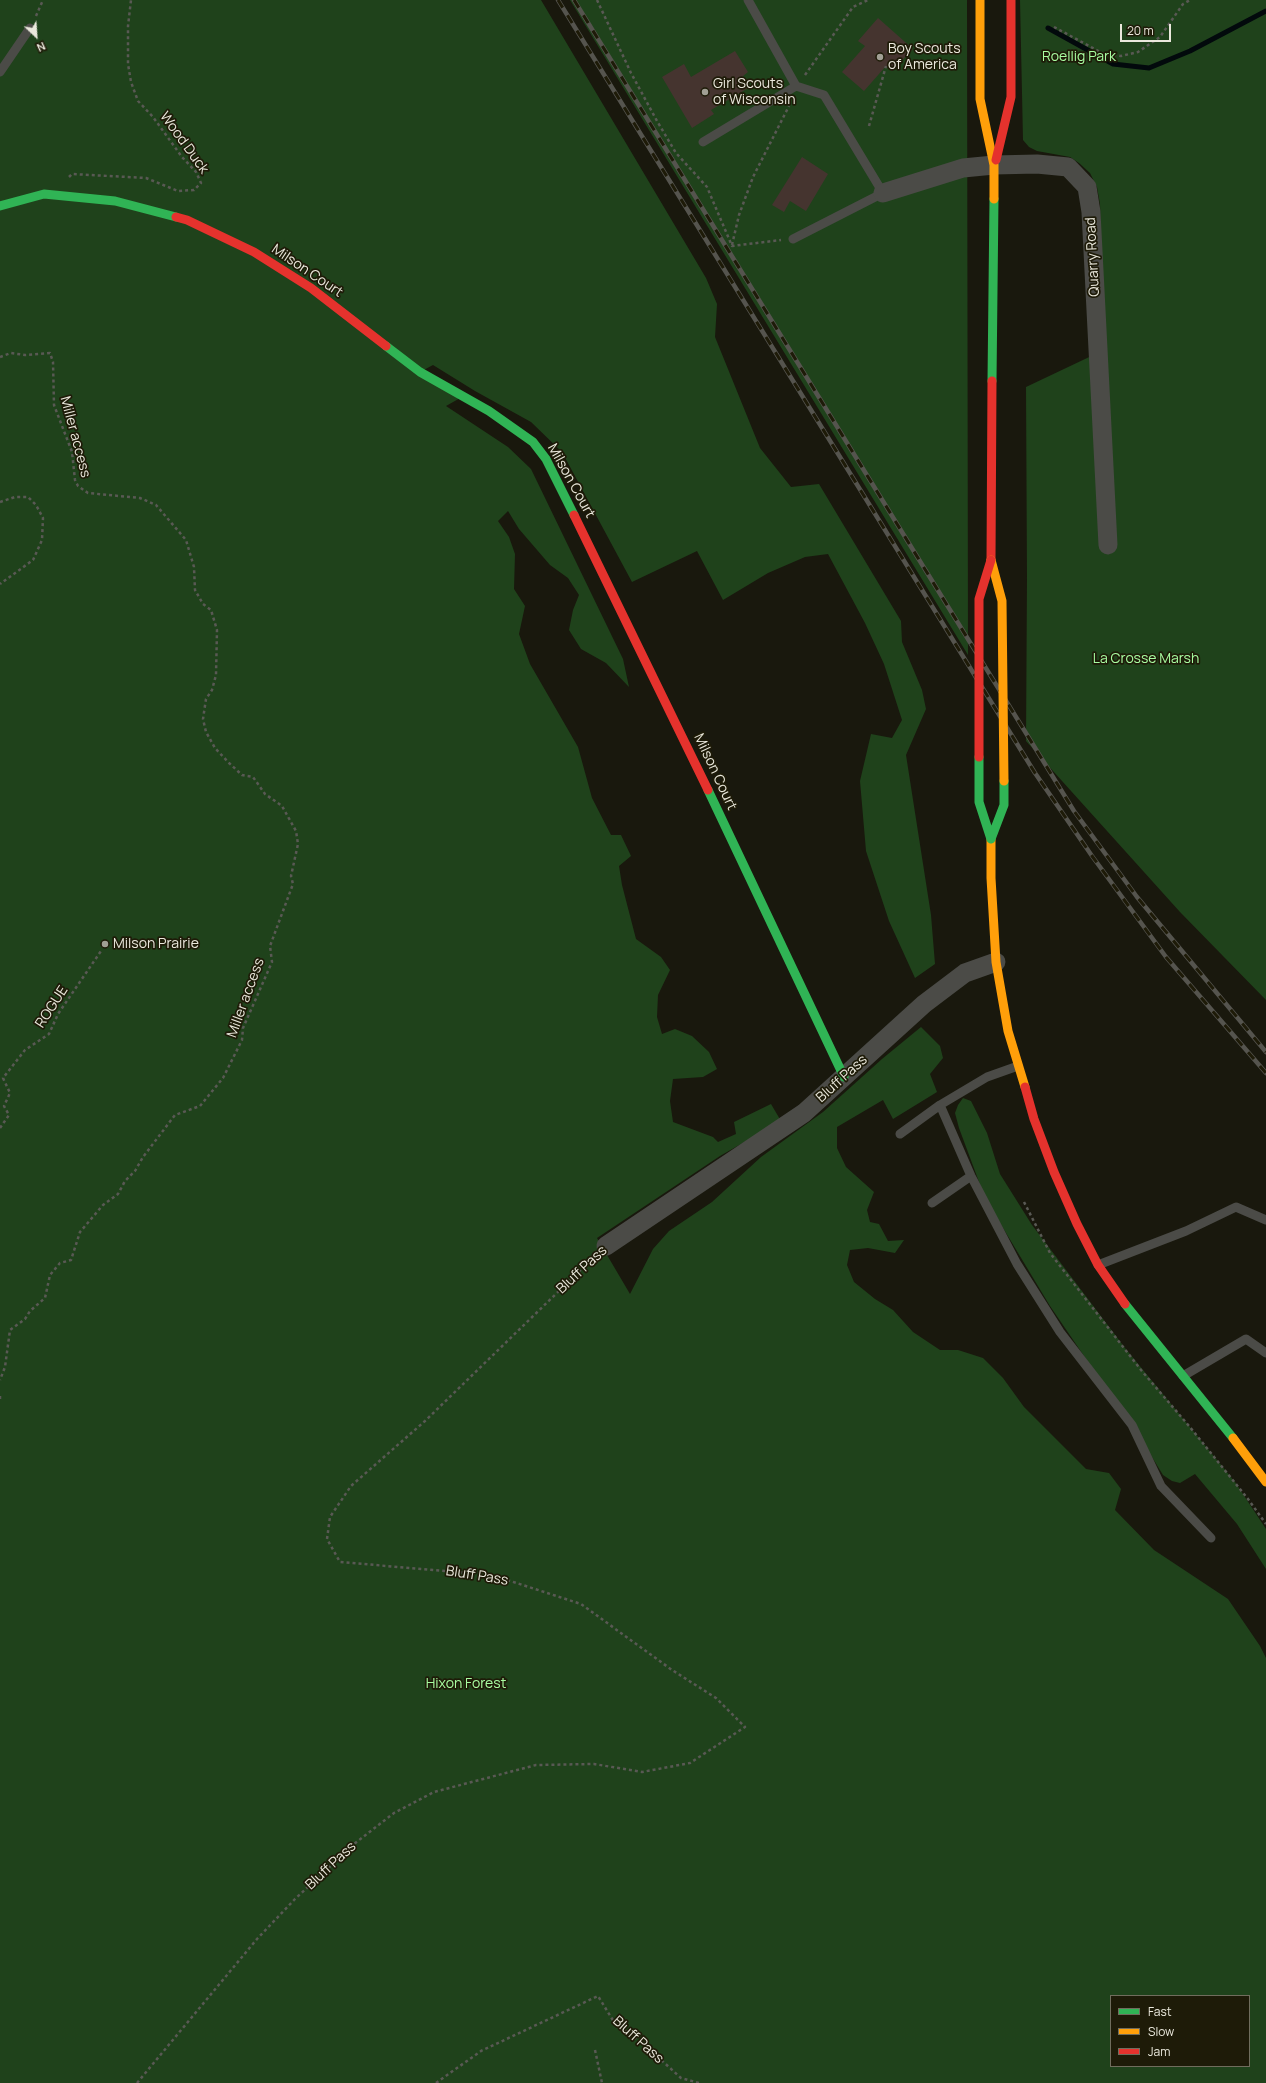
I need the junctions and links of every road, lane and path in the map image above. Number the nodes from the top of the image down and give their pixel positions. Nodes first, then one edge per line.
1 (43, 0) edge
2 (131, 0) edge
3 (597, 0) edge
4 (748, 0) edge
5 (868, 0) edge
6 (980, 0) edge
7 (1011, 0) edge
8 (1190, 0) edge
9 (1054, 26) dead end
10 (30, 28) joint
11 (886, 66) dead end
12 (0, 72) edge
13 (798, 86) junction
14 (869, 126) dead end
15 (703, 142) dead end
16 (994, 165) junction
17 (66, 178) dead end
18 (883, 193) junction
19 (0, 206) edge
20 (793, 239) joint
21 (732, 246) junction
22 (0, 357) edge
23 (0, 502) edge
24 (1108, 544) dead end
25 (991, 560) junction
26 (0, 584) edge
27 (991, 839) junction
28 (101, 951) dead end
29 (996, 962) junction
30 (1018, 1066) junction
31 (844, 1078) junction
32 (940, 1105) junction
33 (0, 1128) edge
34 (900, 1134) dead end
35 (971, 1176) junction
36 (1024, 1202) dead end
37 (932, 1203) dead end
38 (1266, 1220) edge
39 (606, 1246) joint
40 (1098, 1265) junction
41 (1266, 1353) edge
42 (1183, 1376) junction
43 (0, 1380) edge
44 (0, 1396) edge
45 (0, 1402) edge
46 (1266, 1482) edge
47 (1266, 1524) edge
48 (1211, 1538) dead end
49 (595, 2050) dead end
50 (137, 2083) edge
51 (436, 2083) edge
52 (602, 2083) edge
53 (699, 2083) edge

1 - 10 path
2 - 17 path, Wood Duck
3 - 21 path
4 - 13 lane
5 - 13 path
6 - 16 main road
7 - 16 main road
8 - 9 path
10 - 12 lane
11 - 14 path
13 - 15 lane
13 - 18 lane
13 - 21 path
16 - 18 street, Quarry Road
16 - 24 street, Quarry Road
16 - 25 main road
18 - 20 lane
19 - 31 main road, Milson Court
20 - 21 path
22 - 43 path, Miller access
23 - 26 path
25 - 27 main road, bridge
25 - 27 main road, bridge
27 - 29 main road
28 - 33 path, ROGUE
29 - 30 main road
29 - 31 street, Bluff Pass
30 - 32 lane
30 - 40 main road
31 - 39 street, Bluff Pass
32 - 34 lane
32 - 35 lane
35 - 37 lane
35 - 48 lane
36 - 47 path
38 - 40 lane
39 - 50 path, Bluff Pass
40 - 42 main road
41 - 42 lane
42 - 46 main road
44 - 45 path
49 - 52 path
51 - 53 path, Bluff Pass

